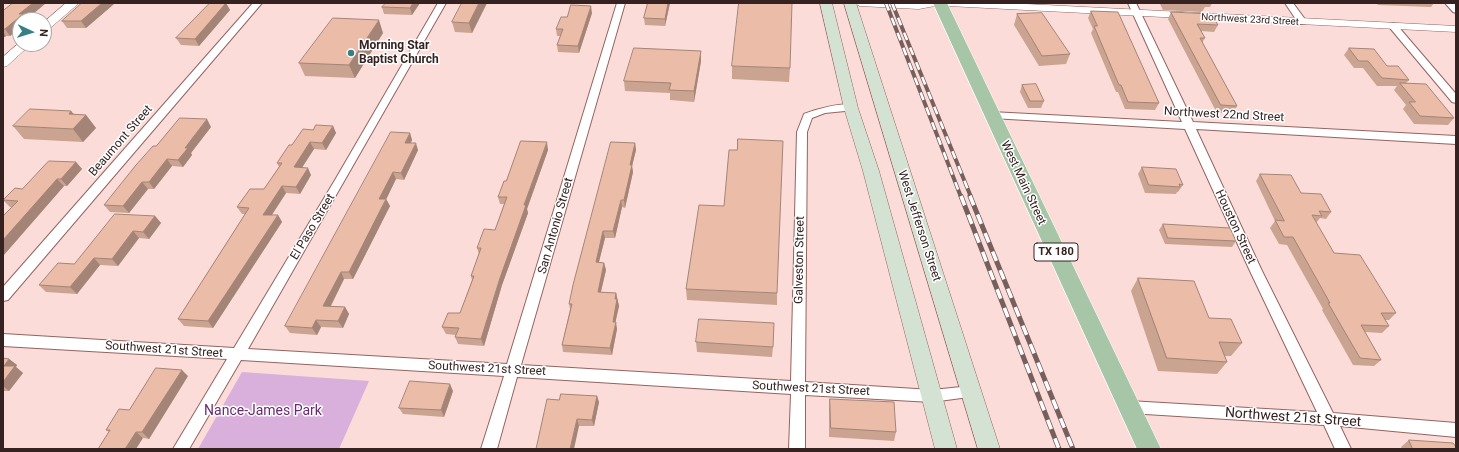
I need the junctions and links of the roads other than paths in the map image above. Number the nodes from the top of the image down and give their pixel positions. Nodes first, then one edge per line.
1 (73, 3) edge
2 (258, 3) edge
3 (442, 3) edge
4 (621, 3) edge
5 (826, 3) edge
6 (850, 3) edge
7 (860, 3) edge
8 (936, 3) edge
9 (940, 3) edge
10 (948, 3) edge
11 (1132, 3) edge
12 (1289, 3) edge
13 (1449, 3) edge
14 (1456, 10) edge
15 (1137, 14) junction
16 (52, 21) edge
17 (1302, 22) junction
18 (1393, 26) junction
19 (1456, 29) edge
20 (16, 52) edge
21 (3, 63) edge
22 (1456, 100) edge
23 (851, 108) junction
24 (991, 115) junction
25 (1188, 126) junction
26 (1456, 140) edge
27 (3, 296) edge
28 (3, 340) edge
29 (236, 354) junction
30 (513, 371) junction
31 (798, 389) junction
32 (971, 392) junction
33 (932, 396) junction
34 (1129, 407) junction
35 (1329, 419) junction
36 (1456, 430) edge
37 (181, 449) edge
38 (489, 449) edge
39 (796, 449) edge
40 (946, 449) edge
41 (989, 449) edge
42 (1149, 449) edge
43 (1343, 449) edge

1 - 16 street
2 - 27 street, Beaumont Street
3 - 29 street, El Paso Street
4 - 30 street, San Antonio Street
5 - 23 main road
6 - 32 main road, West Jefferson Street
7 - 8 street
9 - 24 main road, West Main Street / TX 180
10 - 15 street, Northwest 23rd Street
11 - 15 street, Houston Street
12 - 17 street
13 - 14 street
15 - 17 street, Northwest 23rd Street
15 - 25 street, Houston Street
17 - 18 street, Northwest 23rd Street
18 - 19 street, Northwest 23rd Street
18 - 22 street
20 - 21 street
23 - 31 street, Galveston Street
23 - 33 main road
24 - 25 street, Northwest 22nd Street
24 - 34 main road, West Main Street / TX 180
25 - 26 street, Northwest 22nd Street
25 - 35 street, Houston Street
28 - 29 street, Southwest 21st Street
29 - 30 street, Southwest 21st Street
29 - 37 street, El Paso Street
30 - 31 street, Southwest 21st Street
30 - 38 street, San Antonio Street
31 - 33 street, Southwest 21st Street
31 - 39 street, Galveston Street
32 - 33 street, Southwest 21st Street
32 - 41 main road, West Jefferson Street
33 - 40 main road
34 - 35 street, Northwest 21st Street
34 - 42 main road, West Main Street / TX 180
35 - 36 street, Northwest 21st Street
35 - 43 street, Houston Street

